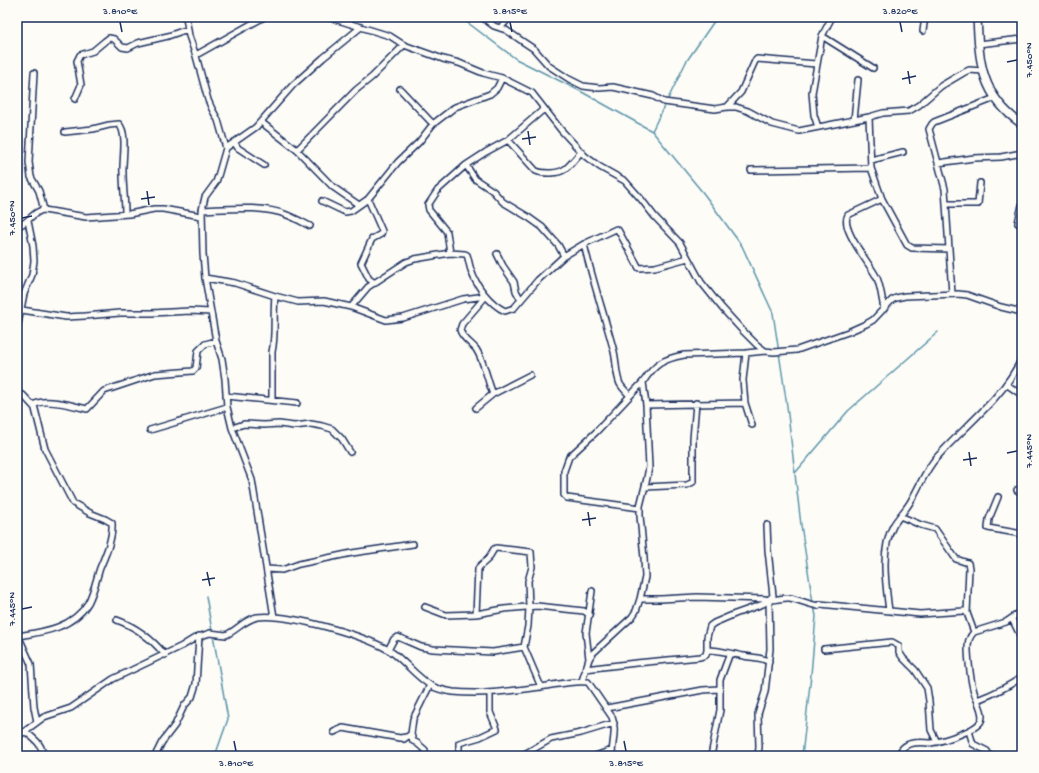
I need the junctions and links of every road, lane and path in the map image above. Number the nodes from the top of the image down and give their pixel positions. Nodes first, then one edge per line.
1 (186, 17) edge
2 (264, 17) edge
3 (328, 17) edge
4 (482, 17) edge
5 (510, 17) edge
6 (832, 17) edge
7 (925, 17) edge
8 (977, 17) edge
9 (361, 27) junction
10 (500, 28) junction
11 (188, 29) junction
12 (922, 31) dead end
13 (822, 36) junction
14 (1022, 39) edge
15 (978, 44) junction
16 (404, 45) junction
17 (196, 55) junction
18 (816, 64) junction
19 (873, 68) dead end
20 (34, 73) dead end
21 (984, 75) junction
22 (502, 78) junction
23 (858, 80) dead end
24 (400, 89) dead end
25 (995, 98) junction
26 (75, 99) dead end
27 (727, 106) junction
28 (544, 109) junction
29 (869, 117) junction
30 (854, 120) junction
31 (261, 122) junction
32 (433, 124) junction
33 (1022, 124) edge
34 (818, 127) junction
35 (65, 132) dead end
36 (508, 140) junction
37 (234, 142) junction
38 (226, 148) junction
39 (297, 150) junction
40 (580, 152) junction
41 (903, 152) dead end
42 (1022, 152) edge
43 (871, 160) junction
44 (938, 163) junction
45 (264, 165) dead end
46 (466, 165) junction
47 (871, 168) junction
48 (751, 170) dead end
49 (980, 184) dead end
50 (368, 199) junction
51 (882, 199) junction
52 (322, 201) dead end
53 (946, 204) junction
54 (359, 205) junction
55 (1022, 205) edge
56 (44, 210) junction
57 (202, 213) junction
58 (125, 214) junction
59 (28, 221) junction
60 (1018, 223) dead end
61 (17, 226) edge
62 (310, 226) dead end
63 (584, 244) junction
64 (949, 249) junction
65 (450, 252) junction
66 (497, 254) dead end
67 (564, 256) junction
68 (688, 258) junction
69 (205, 278) junction
70 (375, 283) junction
71 (952, 294) junction
72 (275, 296) junction
73 (486, 296) junction
74 (521, 300) junction
75 (351, 307) junction
76 (884, 309) junction
77 (22, 310) junction
78 (211, 312) junction
79 (1022, 312) edge
80 (17, 329) edge
81 (216, 341) junction
82 (765, 351) junction
83 (746, 353) junction
84 (1022, 358) edge
85 (530, 376) dead end
86 (643, 382) junction
87 (1006, 384) junction
88 (17, 393) edge
89 (494, 394) junction
90 (1022, 395) edge
91 (226, 396) junction
92 (630, 396) junction
93 (272, 400) junction
94 (297, 403) dead end
95 (745, 403) junction
96 (696, 404) junction
97 (646, 405) junction
98 (227, 406) junction
99 (34, 407) junction
100 (476, 408) dead end
101 (752, 425) dead end
102 (232, 428) junction
103 (150, 430) dead end
104 (1022, 436) edge
105 (1022, 447) edge
106 (350, 452) dead end
107 (645, 487) junction
108 (998, 497) dead end
109 (640, 508) junction
110 (900, 516) junction
111 (767, 525) dead end
112 (1022, 534) edge
113 (413, 544) dead end
114 (267, 569) junction
115 (592, 591) dead end
116 (640, 599) junction
117 (769, 600) junction
118 (425, 607) dead end
119 (529, 607) junction
120 (889, 611) junction
121 (1022, 611) edge
122 (967, 613) junction
123 (476, 614) junction
124 (590, 615) junction
125 (274, 617) junction
126 (1012, 619) junction
127 (116, 620) dead end
128 (974, 632) junction
129 (18, 635) edge
130 (199, 636) junction
131 (1022, 639) edge
132 (524, 647) junction
133 (824, 649) dead end
134 (388, 650) junction
135 (707, 650) junction
136 (730, 653) junction
137 (165, 654) junction
138 (589, 659) junction
139 (769, 662) junction
140 (585, 669) junction
141 (1022, 677) edge
142 (582, 681) junction
143 (430, 685) junction
144 (541, 687) junction
145 (719, 689) junction
146 (490, 693) junction
147 (977, 700) junction
148 (607, 708) junction
149 (37, 722) junction
150 (614, 723) junction
151 (25, 731) junction
152 (969, 731) junction
153 (334, 732) dead end
154 (411, 734) junction
155 (17, 737) edge
156 (937, 742) junction
157 (459, 752) dead end
158 (612, 753) edge
159 (42, 756) edge
160 (156, 756) edge
161 (425, 756) edge
162 (521, 756) edge
163 (595, 756) edge
164 (711, 756) edge
165 (758, 756) edge
166 (897, 756) edge
167 (989, 756) edge

1 - 11 street
2 - 17 street
3 - 9 street
4 - 10 street
5 - 10 street
6 - 13 street
7 - 12 street
8 - 15 main road
9 - 16 street
9 - 31 street
10 - 27 street
11 - 17 street
11 - 26 street
13 - 18 street
13 - 19 street
14 - 15 street
15 - 21 main road
16 - 22 street
16 - 39 street
17 - 38 street
18 - 27 street
18 - 34 street
20 - 56 street
21 - 25 main road
21 - 29 street
22 - 28 street
22 - 32 street
23 - 30 street
24 - 32 street
25 - 33 main road
25 - 44 street
27 - 34 street
28 - 36 street
28 - 40 street
29 - 30 street
29 - 43 street
30 - 34 street
31 - 37 street
31 - 39 street
32 - 50 street
35 - 58 street
36 - 40 street
36 - 46 street
37 - 38 street
37 - 45 street
38 - 57 street
39 - 54 street
40 - 68 street
41 - 43 street
42 - 44 street
43 - 47 street
44 - 53 street
46 - 65 street
46 - 67 street
47 - 48 street
47 - 51 street
49 - 53 street
50 - 54 street
50 - 70 street
51 - 64 street
51 - 76 street
52 - 54 street
53 - 64 street
55 - 60 street
56 - 58 street
56 - 59 street
57 - 58 street
57 - 62 street
57 - 69 street
59 - 61 street
59 - 77 street
63 - 67 street
63 - 68 street
63 - 92 street
64 - 71 street
65 - 70 street
65 - 73 street
66 - 74 street
67 - 74 street
68 - 82 street
69 - 72 street
69 - 78 street
70 - 75 street
71 - 76 street
71 - 79 street
72 - 75 street
72 - 93 street
73 - 74 street
73 - 75 street
73 - 89 street
76 - 82 street
77 - 78 street
77 - 80 street
78 - 81 street
81 - 91 street
81 - 99 street
82 - 83 street
83 - 86 street
83 - 95 street
84 - 87 street
85 - 89 street
86 - 92 street
86 - 97 street
87 - 90 street
87 - 110 street
88 - 99 street
89 - 100 street
91 - 93 street
91 - 98 street
92 - 109 street
93 - 94 street
95 - 96 street
95 - 101 street
96 - 97 street
96 - 107 street
97 - 107 street
98 - 102 street
98 - 103 street
99 - 129 street
102 - 106 street
102 - 114 street
104 - 105 street
107 - 109 street
108 - 112 street
109 - 116 street
110 - 120 street
110 - 122 street
111 - 117 street
113 - 114 street
114 - 125 street
115 - 124 street
116 - 117 street
116 - 138 street
117 - 120 street
117 - 135 street
117 - 139 street
118 - 123 street
119 - 123 street
119 - 123 street
119 - 124 street
119 - 132 street
120 - 122 street
121 - 126 street
122 - 128 street
124 - 138 street
125 - 130 street
125 - 134 street
126 - 128 street
126 - 131 street
127 - 137 street
128 - 147 street
129 - 149 street
130 - 137 street
130 - 160 street
132 - 134 street
132 - 144 street
133 - 156 street
134 - 143 street
135 - 136 street
135 - 140 street
136 - 139 street
136 - 145 street
137 - 149 street
138 - 140 street
139 - 165 street
140 - 142 street
141 - 147 street
142 - 144 street
142 - 148 street
143 - 146 street
143 - 154 street
144 - 146 street
145 - 148 street
145 - 164 street
146 - 157 street
147 - 152 street
148 - 150 street
149 - 151 street
150 - 158 street
150 - 162 street
151 - 155 street
151 - 159 street
152 - 156 street
152 - 167 street
153 - 154 street
154 - 161 street
156 - 166 street
158 - 163 street

